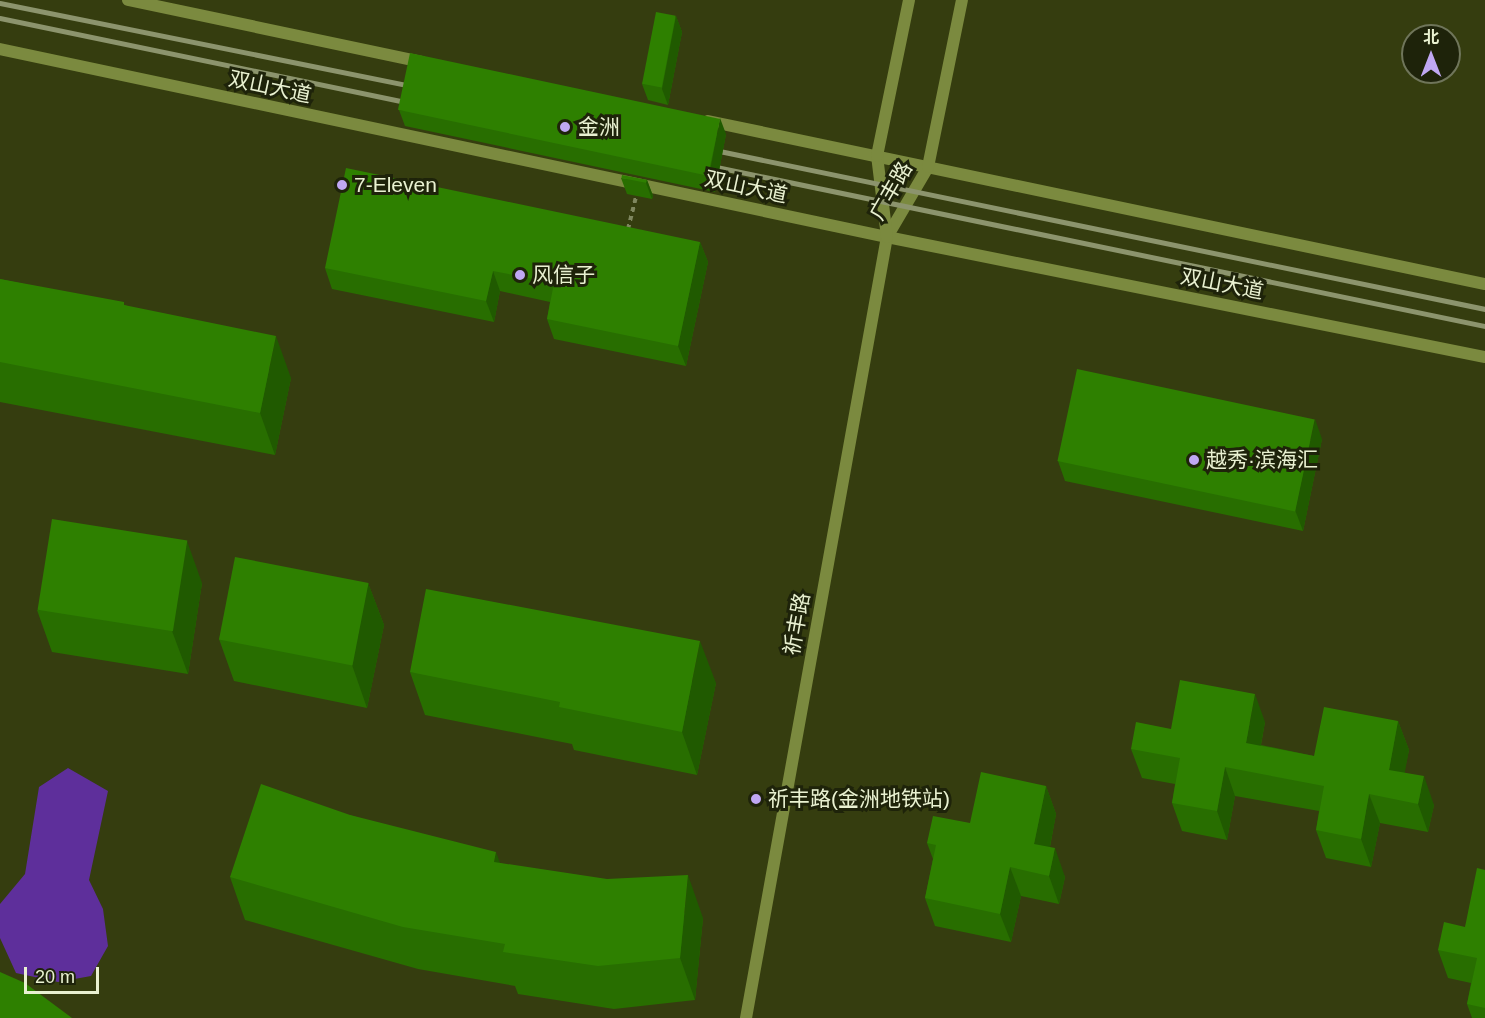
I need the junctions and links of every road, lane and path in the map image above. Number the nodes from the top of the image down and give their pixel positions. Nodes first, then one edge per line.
1 (128, 0) edge
2 (909, 0) edge
3 (962, 0) edge
4 (0, 49) edge
5 (432, 63) edge
6 (690, 117) edge
7 (877, 156) junction
8 (928, 167) junction
9 (638, 190) edge
10 (627, 233) edge
11 (887, 237) junction
12 (1485, 284) edge
13 (1485, 357) edge
14 (746, 1018) edge

1 - 5 street
2 - 7 street, 广丰路
3 - 8 street, 广丰路
4 - 11 street, 双山大道
6 - 7 street
7 - 8 street
7 - 11 street, 广丰路
8 - 11 street, 广丰路
8 - 12 street
9 - 10 path, bridge
11 - 13 street, 双山大道
11 - 14 street, 祈丰路

